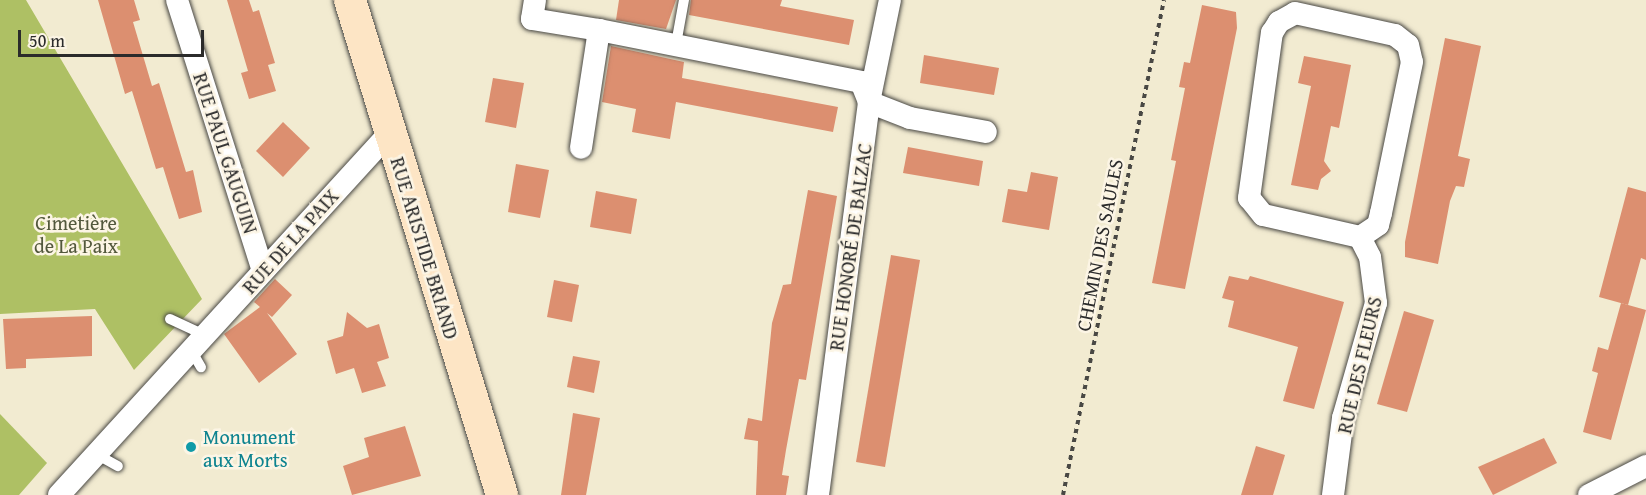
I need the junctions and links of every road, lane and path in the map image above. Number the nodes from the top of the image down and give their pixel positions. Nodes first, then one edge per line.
1 (177, 0) edge
2 (350, 0) edge
3 (535, 0) edge
4 (684, 0) edge
5 (890, 0) edge
6 (1164, 0) edge
7 (1285, 9) edge
8 (599, 30) junction
9 (676, 44) junction
10 (869, 102) junction
11 (986, 132) dead end
12 (390, 133) junction
13 (581, 148) dead end
14 (1360, 237) junction
15 (263, 271) junction
16 (170, 319) dead end
17 (199, 351) junction
18 (96, 454) junction
19 (118, 466) dead end
20 (1646, 466) edge
21 (58, 495) edge
22 (502, 495) edge
23 (818, 495) edge
24 (1063, 495) edge
25 (1333, 495) edge
26 (1589, 495) edge

1 - 15 street, RUE PAUL GAUGUIN
2 - 12 main road, RUE ARISTIDE BRIAND
3 - 8 street
4 - 9 lane
5 - 10 street, RUE HONORÉ DE BALZAC
6 - 24 path, CHEMIN DES SAULES
7 - 14 street
7 - 14 street
8 - 9 street
8 - 13 street
9 - 10 street
10 - 11 street
10 - 23 street, RUE HONORÉ DE BALZAC
12 - 15 street, RUE DE LA PAIX
12 - 22 main road, RUE ARISTIDE BRIAND
14 - 25 street, RUE DES FLEURS
15 - 17 street, RUE DE LA PAIX
16 - 17 lane
17 - 18 street, RUE DE LA PAIX
18 - 19 lane
18 - 21 street, RUE DE LA PAIX
20 - 26 street

